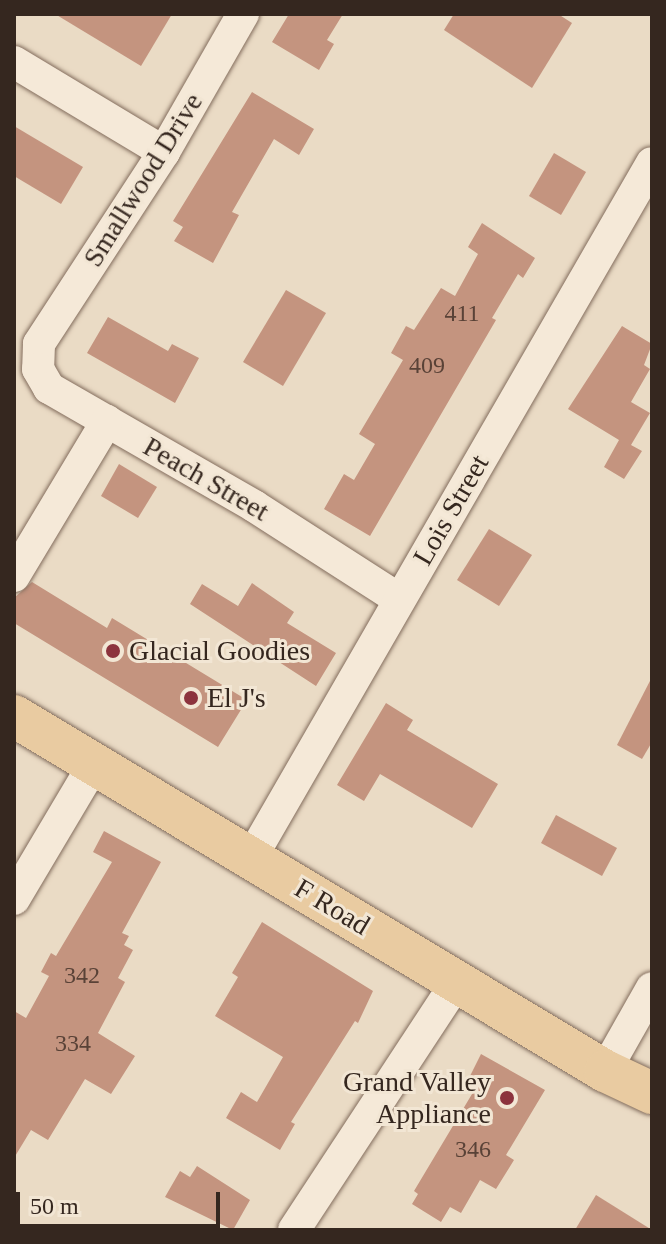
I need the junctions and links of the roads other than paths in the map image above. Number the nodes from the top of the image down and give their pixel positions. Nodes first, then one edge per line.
1 (243, 14) edge
2 (14, 62) edge
3 (164, 152) junction
4 (652, 163) edge
5 (39, 344) joint
6 (107, 421) junction
7 (14, 576) edge
8 (399, 599) junction
9 (14, 716) edge
10 (94, 764) junction
11 (251, 858) junction
12 (14, 899) edge
13 (457, 982) junction
14 (652, 988) edge
15 (605, 1071) junction
16 (652, 1093) edge
17 (294, 1230) edge

1 - 3 street, Smallwood Drive
2 - 3 street
3 - 5 street, Smallwood Drive
4 - 8 street, Lois Street
5 - 6 street, Peach Street
6 - 7 street
6 - 8 street, Peach Street
8 - 11 street, Lois Street
9 - 10 main road, F Road
10 - 11 main road, F Road
10 - 12 street
11 - 13 main road, F Road
13 - 15 main road, F Road
13 - 17 street
14 - 15 street
15 - 16 main road, F Road

